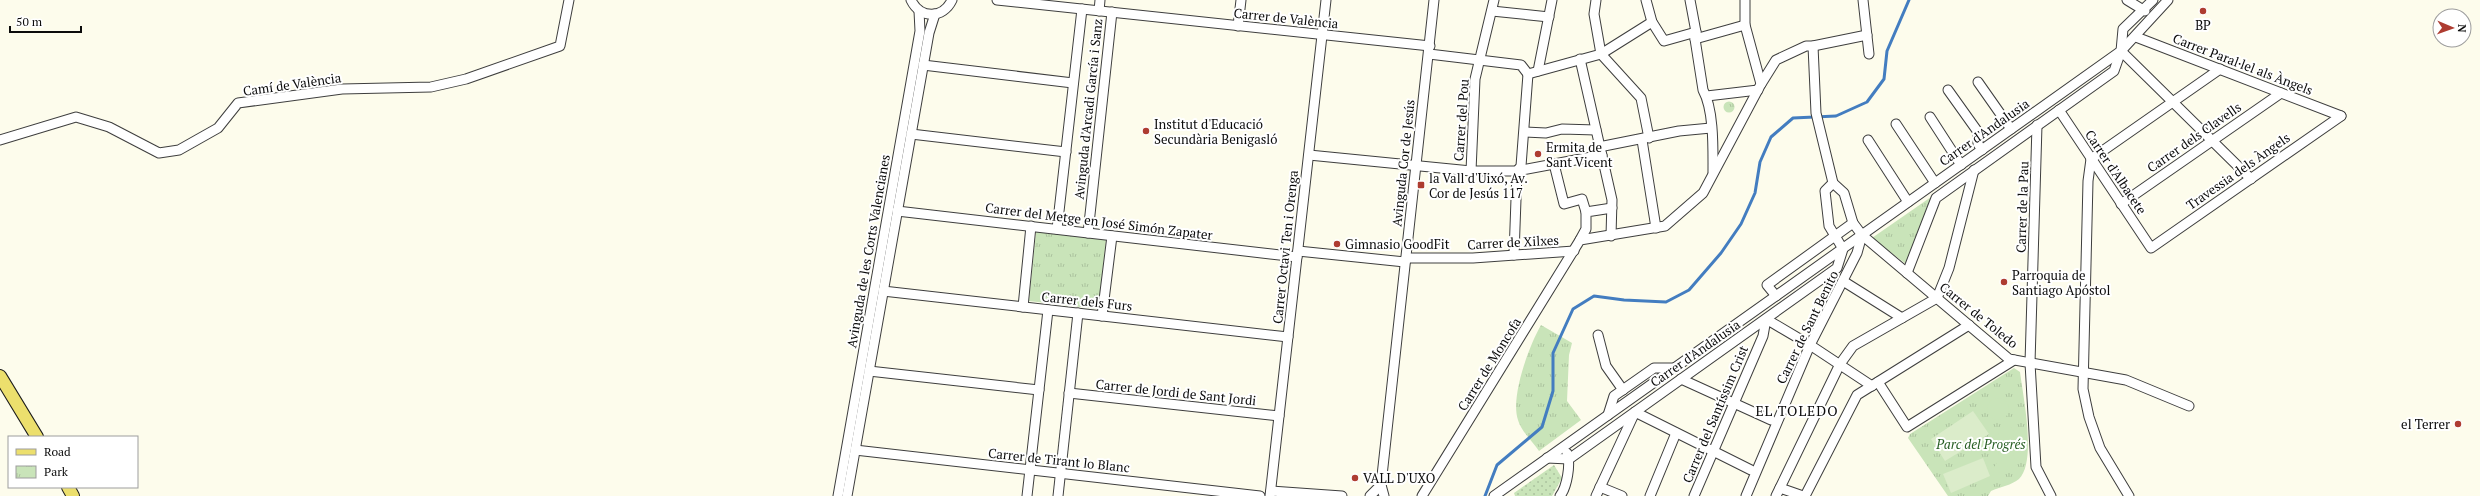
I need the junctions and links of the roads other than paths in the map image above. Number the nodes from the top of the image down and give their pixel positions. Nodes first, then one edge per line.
1 (569, 0) edge
2 (911, 0) edge
3 (952, 0) edge
4 (997, 0) edge
5 (1100, 0) edge
6 (1241, 0) edge
7 (1326, 0) edge
8 (1434, 0) edge
9 (1494, 0) edge
10 (1552, 0) edge
11 (1596, 0) edge
12 (1646, 0) edge
13 (1690, 0) edge
14 (1745, 0) edge
15 (1863, 0) edge
16 (2127, 0) edge
17 (2153, 0) edge
18 (2168, 0) edge
19 (1082, 9) junction
20 (2145, 10) junction
21 (919, 11) junction
22 (1099, 11) junction
23 (1492, 11) junction
24 (1112, 12) junction
25 (935, 14) junction
26 (1549, 17) junction
27 (1652, 22) junction
28 (1745, 25) junction
29 (1238, 26) junction
30 (1322, 35) junction
31 (1867, 35) junction
32 (1696, 36) junction
33 (2136, 37) junction
34 (1814, 46) junction
35 (1429, 50) junction
36 (2121, 51) junction
37 (1601, 54) junction
38 (1869, 54) dead end
39 (1481, 60) junction
40 (1580, 60) junction
41 (923, 65) junction
42 (2220, 69) junction
43 (1538, 71) junction
44 (1528, 74) junction
45 (1978, 82) dead end
46 (1074, 83) junction
47 (1759, 87) junction
48 (1948, 90) dead end
49 (1705, 93) junction
50 (2281, 93) junction
51 (2173, 102) junction
52 (2058, 110) junction
53 (2340, 116) joint
54 (1930, 117) dead end
55 (1896, 124) dead end
56 (2037, 125) junction
57 (1711, 128) junction
58 (2011, 129) junction
59 (1596, 130) junction
60 (1525, 132) junction
61 (911, 134) junction
62 (1646, 139) junction
63 (0, 140) edge
64 (1868, 140) dead end
65 (2212, 141) junction
66 (1982, 150) junction
67 (1600, 151) junction
68 (1066, 152) junction
69 (1309, 155) junction
70 (2091, 159) junction
71 (1554, 164) junction
72 (1961, 165) junction
73 (1416, 166) junction
74 (1974, 170) junction
75 (1471, 171) junction
76 (1517, 171) junction
77 (1713, 173) junction
78 (2251, 178) junction
79 (1833, 183) junction
80 (1935, 183) junction
81 (1908, 202) junction
82 (1612, 204) junction
83 (2121, 204) junction
84 (1584, 208) junction
85 (897, 211) junction
86 (1853, 223) junction
87 (1031, 226) junction
88 (1656, 228) junction
89 (1057, 229) junction
90 (1088, 233) junction
91 (1862, 235) junction
92 (1112, 236) junction
93 (1613, 236) junction
94 (1835, 236) junction
95 (1577, 246) junction
96 (1821, 246) junction
97 (2151, 248) joint
98 (1843, 249) junction
99 (1298, 254) junction
100 (1514, 255) junction
101 (1803, 258) junction
102 (1830, 258) junction
103 (1405, 260) junction
104 (1812, 270) junction
105 (1907, 273) junction
106 (1843, 281) junction
107 (883, 291) junction
108 (1776, 296) junction
109 (1937, 298) junction
110 (1022, 307) junction
111 (1048, 310) junction
112 (1078, 313) junction
113 (1102, 316) junction
114 (1902, 318) junction
115 (1766, 319) junction
116 (1969, 325) junction
117 (1598, 334) dead end
118 (1288, 337) junction
119 (1810, 345) junction
120 (2014, 360) junction
121 (2030, 362) junction
122 (1840, 364) junction
123 (1674, 368) junction
124 (869, 371) junction
125 (2084, 373) junction
126 (0, 376) edge
127 (1682, 379) junction
128 (1875, 384) junction
129 (1039, 390) junction
130 (1623, 390) junction
131 (1069, 393) junction
132 (1734, 403) junction
133 (2189, 406) dead end
134 (1635, 412) junction
135 (1608, 415) junction
136 (1279, 416) junction
137 (1771, 420) dead end
138 (1676, 433) junction
139 (36, 436) edge
140 (1564, 447) junction
141 (855, 450) junction
142 (1713, 451) junction
143 (1547, 458) junction
144 (1569, 459) junction
145 (1030, 470) junction
146 (1751, 470) dead end
147 (1060, 474) junction
148 (1381, 485) junction
149 (1600, 487) junction
150 (1778, 492) edge
151 (1271, 493) edge
152 (838, 496) edge
153 (847, 496) edge
154 (1027, 496) edge
155 (1058, 496) edge
156 (1260, 496) edge
157 (1342, 496) edge
158 (1370, 496) edge
159 (1384, 496) edge
160 (1422, 496) edge
161 (1496, 496) edge
162 (1560, 496) edge
163 (1596, 496) edge
164 (1622, 496) edge
165 (1650, 496) edge
166 (1694, 496) edge
167 (1746, 496) edge
168 (1804, 496) edge
169 (2051, 496) edge
170 (2129, 496) edge

1 - 63 street, Camí de València
2 - 21 street
3 - 25 street
4 - 19 street, Carrer de València
5 - 22 street
6 - 29 street
7 - 30 street, Carrer Octavi Ten i Orenga
8 - 35 street, Avinguda Cor de Jesús
9 - 23 street, Carrer del Pou
10 - 26 street
11 - 37 street
12 - 27 street
13 - 32 street
14 - 28 street
15 - 31 street
16 - 20 street
17 - 20 street, Carrer d'Andalusia
18 - 33 street, Carrer d'Andalusia
19 - 22 street, Carrer de València
19 - 46 street, Avinguda d'Arcadi García i Sanz
20 - 36 street, Carrer d'Andalusia
21 - 25 street
21 - 152 street, Avinguda de les Corts Valencianes
22 - 24 street, Carrer de València
23 - 26 street
23 - 39 street, Carrer del Pou
24 - 29 street, Carrer de València
24 - 90 street, Avinguda d'Arcadi García i Sanz
25 - 41 street, Avinguda de les Corts Valencianes
26 - 43 street
27 - 32 street
27 - 37 street
28 - 32 street
28 - 47 street
29 - 30 street, Carrer de València
30 - 35 street, Carrer de València
30 - 69 street, Carrer Octavi Ten i Orenga
31 - 34 street, Carrer de Xilxes
31 - 38 street
32 - 49 street
33 - 36 street, Carrer d'Andalusia
33 - 42 street, Carrer Paral·lel als Àngels
34 - 47 street, Carrer de Xilxes
34 - 79 street
35 - 39 street, Carrer de València
35 - 73 street, Avinguda Cor de Jesús
36 - 51 street
36 - 52 street, Carrer d'Andalusia
36 - 58 street, Carrer d'Andalusia
37 - 40 street
37 - 62 street
39 - 44 street, Carrer de València
39 - 75 street, Carrer del Pou
40 - 43 street
40 - 59 street
41 - 46 street
41 - 61 street, Avinguda de les Corts Valencianes
42 - 50 street, Carrer Paral·lel als Àngels
42 - 51 street
43 - 44 street
44 - 60 street
45 - 58 street
46 - 68 street, Avinguda d'Arcadi García i Sanz
47 - 49 street
47 - 77 street, Carrer de Xilxes
48 - 66 street
49 - 57 street
50 - 53 street, Carrer Paral·lel als Àngels
50 - 65 street, Carrer dels Clavells
51 - 65 street
51 - 70 street
52 - 56 street, Carrer d'Andalusia
52 - 70 street, Carrer d'Albacete
53 - 78 street, Travessia dels Àngels
54 - 72 street
55 - 80 street
56 - 74 street, Carrer d'Andalusia
56 - 121 street, Carrer de la Pau
57 - 62 street
57 - 77 street
58 - 66 street, Carrer d'Andalusia
59 - 60 street
59 - 67 street
60 - 76 street
61 - 68 street
61 - 85 street, Avinguda de les Corts Valencianes
62 - 67 street
62 - 88 street
64 - 81 street
65 - 78 street
65 - 83 street, Carrer dels Clavells
66 - 72 street, Carrer d'Andalusia
67 - 71 street
67 - 82 street
68 - 89 street, Avinguda d'Arcadi García i Sanz
69 - 73 street
69 - 99 street, Carrer Octavi Ten i Orenga
70 - 83 street, Carrer d'Albacete
70 - 125 street
71 - 76 street
71 - 84 street
72 - 80 street, Carrer d'Andalusia
73 - 75 street
73 - 103 street, Avinguda Cor de Jesús
74 - 105 street, Carrer d'Andalusia
74 - 109 street
75 - 76 street
76 - 100 street
77 - 88 street, Carrer de Xilxes
78 - 97 street, Travessia dels Àngels
79 - 86 street
79 - 94 street
80 - 81 street, Carrer d'Andalusia
81 - 91 street, Carrer d'Andalusia
82 - 84 street
82 - 93 street
83 - 97 street, Carrer d'Albacete
84 - 95 street, Carrer de Moncofa
85 - 87 street, Carrer del Metge en José Simón Zapater
85 - 107 street, Avinguda de les Corts Valencianes
86 - 91 street
86 - 94 street
87 - 89 street, Carrer del Metge en José Simón Zapater
87 - 110 street
88 - 93 street, Carrer de Xilxes
89 - 90 street, Carrer del Metge en José Simón Zapater
90 - 92 street, Carrer del Metge en José Simón Zapater
91 - 98 street, Carrer d'Andalusia
91 - 105 street, Carrer de Toledo
91 - 106 street, Carrer de Sant Benito
92 - 99 street, Carrer del Metge en José Simón Zapater
92 - 113 street
93 - 95 street, Carrer de Xilxes
94 - 96 street
94 - 98 street
95 - 100 street, Carrer de Xilxes
95 - 160 street, Carrer de Moncofa
96 - 101 street
96 - 102 street
98 - 102 street, Carrer d'Andalusia
98 - 115 street, Carrer d'Andalusia
99 - 103 street, Carrer de Xilxes
99 - 118 street, Carrer Octavi Ten i Orenga
100 - 103 street, Carrer de Xilxes
101 - 104 street
101 - 108 street
102 - 104 street, Carrer d'Andalusia
103 - 148 street, Avinguda Cor de Jesús
104 - 108 street, Carrer d'Andalusia
105 - 109 street, Carrer de Toledo
106 - 114 street
106 - 119 street, Carrer de Sant Benito
107 - 110 street, Carrer dels Furs
107 - 124 street, Avinguda de les Corts Valencianes
108 - 123 street, Carrer d'Andalusia
109 - 114 street
109 - 116 street, Carrer de Toledo
110 - 111 street, Carrer dels Furs
111 - 112 street, Carrer dels Furs
111 - 129 street
112 - 113 street, Carrer dels Furs
112 - 131 street
113 - 118 street, Carrer dels Furs
114 - 122 street
115 - 119 street
115 - 127 street, Carrer d'Andalusia
115 - 132 street, Carrer del Santíssim Crist
116 - 120 street, Carrer de Toledo
116 - 128 street
117 - 130 street
118 - 136 street, Carrer Octavi Ten i Orenga
119 - 122 street
119 - 167 street, Carrer de Sant Benito
120 - 121 street, Carrer de Toledo
120 - 128 street
121 - 125 street, Carrer de Toledo
121 - 169 street, Carrer de la Pau
122 - 128 street
122 - 150 street
123 - 130 street, Carrer d'Andalusia
123 - 135 street, Carrer d'Andalusia
124 - 129 street
124 - 141 street, Avinguda de les Corts Valencianes
125 - 133 street, Carrer de Toledo
125 - 170 street
126 - 139 main road
127 - 132 street
127 - 134 street, Carrer d'Andalusia
128 - 168 street
129 - 145 street
130 - 135 street, Carrer d'Andalusia
131 - 136 street, Carrer de Jordi de Sant Jordi
131 - 147 street
132 - 137 street
132 - 142 street, Carrer del Santíssim Crist
134 - 138 street
134 - 144 street, Carrer d'Andalusia
134 - 149 street
135 - 140 street, Carrer d'Andalusia
136 - 151 street, Carrer Octavi Ten i Orenga
138 - 142 street
138 - 165 street
140 - 143 street, Carrer d'Andalusia
140 - 144 street
141 - 145 street, Carrer de Tirant lo Blanc
141 - 153 street, Avinguda de les Corts Valencianes
142 - 146 street
142 - 166 street, Carrer del Santíssim Crist
143 - 144 street
143 - 161 street, Carrer d'Andalusia
144 - 162 street
145 - 147 street, Carrer de Tirant lo Blanc
145 - 154 street
147 - 155 street
147 - 156 street, Carrer de Tirant lo Blanc
148 - 158 street
148 - 159 street, Avinguda Cor de Jesús
149 - 163 street
149 - 164 street
150 - 168 street
151 - 157 street

